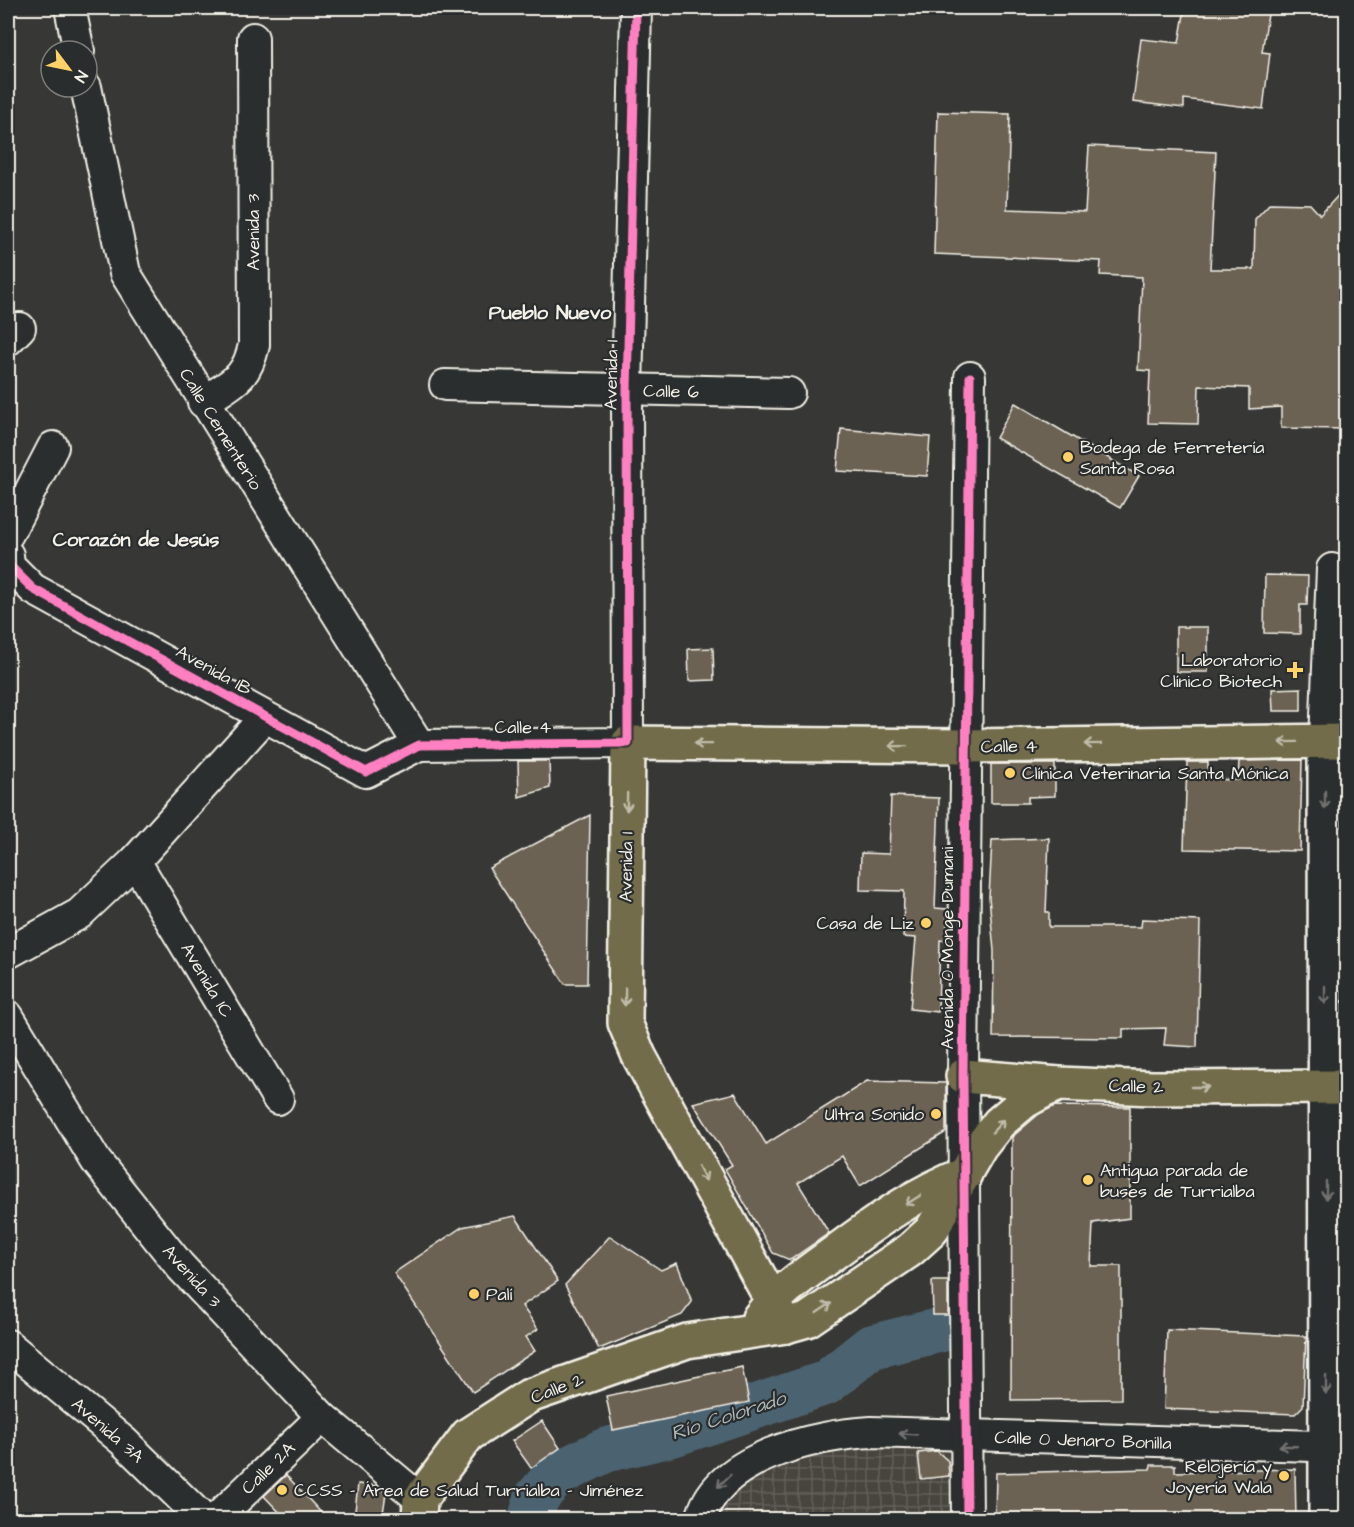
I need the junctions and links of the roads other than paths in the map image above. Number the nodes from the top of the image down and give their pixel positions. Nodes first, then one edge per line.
1 (70, 8) edge
2 (636, 8) edge
3 (253, 38) dead end
4 (76, 39) edge
5 (89, 99) edge
6 (970, 378) dead end
7 (445, 385) dead end
8 (627, 391) junction
9 (789, 393) dead end
10 (203, 402) junction
11 (53, 447) dead end
12 (8, 534) edge
13 (8, 555) edge
14 (1332, 569) dead end
15 (265, 717) junction
16 (1336, 741) edge
17 (627, 743) junction
18 (419, 745) junction
19 (964, 746) junction
20 (135, 861) junction
21 (8, 953) edge
22 (8, 1016) edge
23 (963, 1076) junction
24 (1059, 1084) junction
25 (1336, 1087) edge
26 (278, 1099) dead end
27 (965, 1174) junction
28 (942, 1213) junction
29 (965, 1268) junction
30 (779, 1314) junction
31 (8, 1345) edge
32 (322, 1417) junction
33 (967, 1437) junction
34 (1336, 1447) edge
35 (420, 1509) edge
36 (702, 1515) edge
37 (204, 1520) edge
38 (215, 1520) edge
39 (966, 1520) edge
40 (1326, 1520) edge

1 - 4 street
2 - 8 street, Avenida 1
3 - 10 street, Avenida 3
5 - 10 street, Calle Cementerio
6 - 19 street, Avenida 0 Monge Dumani
7 - 8 street, Calle 6
8 - 9 street, Calle 6
8 - 17 street, Avenida 1
10 - 18 street, Calle Cementerio
11 - 12 street
13 - 15 street, Avenida 1B
14 - 16 street
15 - 18 street, Avenida 1B
15 - 20 street
16 -> 19 main road, Calle 4
16 -> 25 street
17 - 18 street, Calle 4
19 -> 17 main road, Calle 4
17 -> 30 main road, Avenida 1
19 - 23 street, Avenida 0 Monge Dumani
20 - 21 street
20 - 26 street, Avenida 1C
22 - 32 street, Avenida 3
23 - 24 main road
23 - 27 street, Avenida 0 Monge Dumani
24 -> 25 main road, Calle 2
27 -> 24 main road, Calle 2
25 -> 34 street
27 - 28 main road, Calle 2
27 - 29 street, Avenida 0 Monge Dumani
27 -> 30 main road, Calle 2
28 - 29 street
30 -> 28 main road, Calle 2
29 - 33 street, Avenida 0 Monge Dumani
30 - 35 main road, Calle 2
31 - 37 street, Avenida 3A
32 - 35 street, Avenida 3
32 - 38 street, Calle 2A
34 -> 33 street, Calle 0 Jenaro Bonilla
33 -> 36 street, Calle 0 Jenaro Bonilla
33 - 39 street, Avenida 0 Monge Dumani
34 - 40 street

